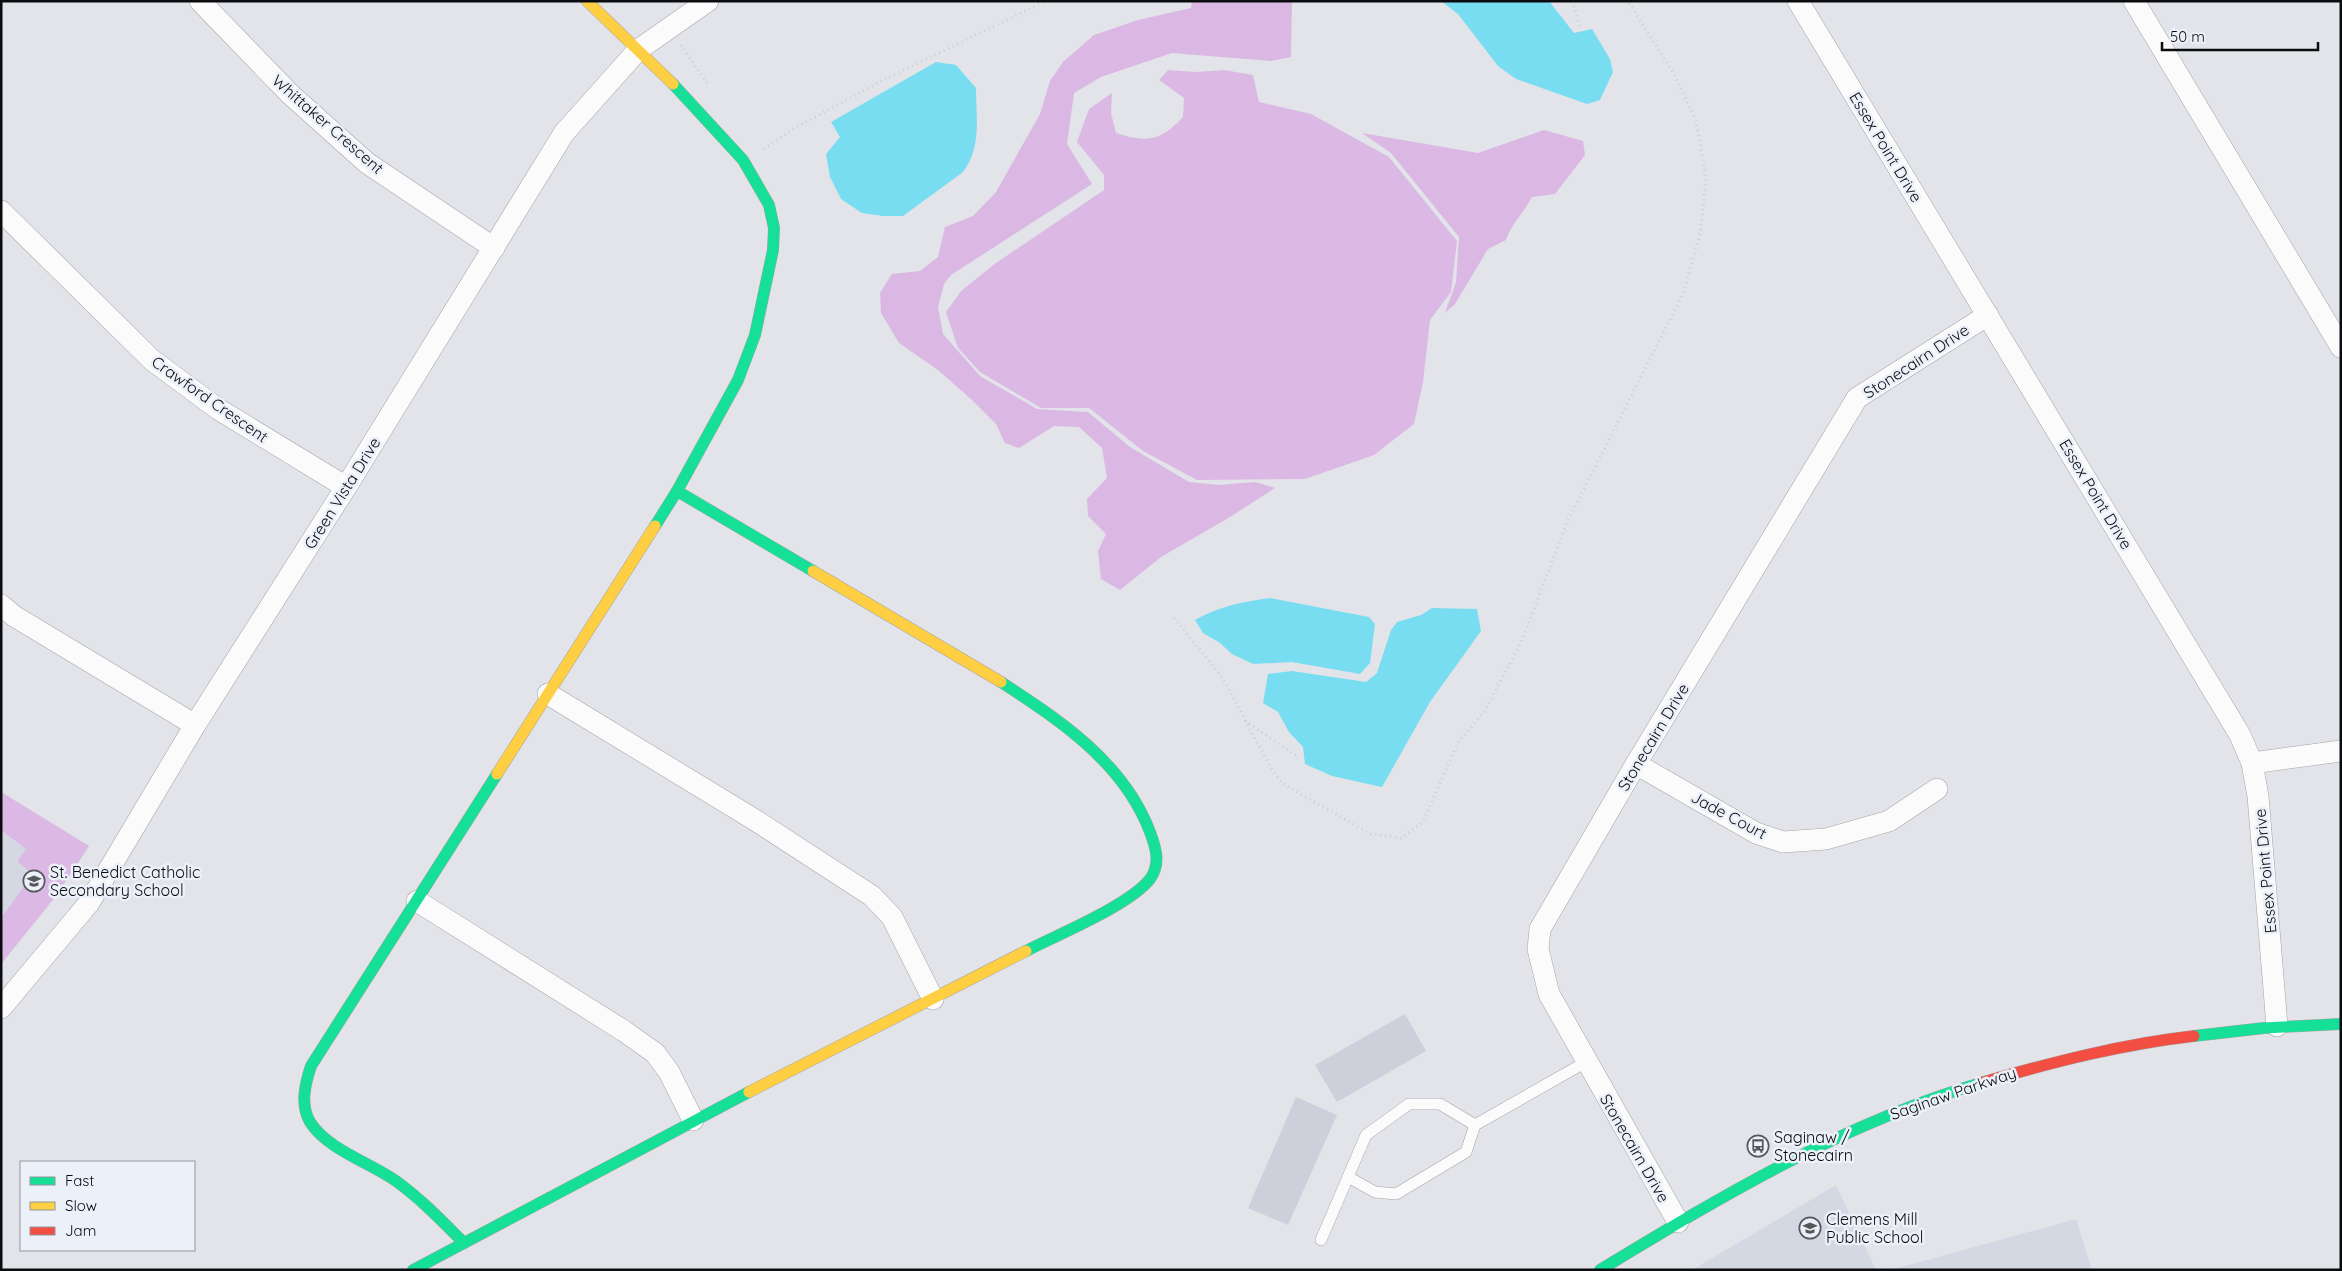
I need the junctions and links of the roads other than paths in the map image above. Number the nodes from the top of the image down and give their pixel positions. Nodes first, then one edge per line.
1 (200, 1) edge
2 (587, 1) edge
3 (708, 1) edge
4 (1798, 1) edge
5 (2134, 1) edge
6 (638, 50) junction
7 (1, 211) edge
8 (494, 248) junction
9 (1988, 315) junction
10 (2341, 347) edge
11 (346, 487) junction
12 (677, 491) junction
13 (1, 605) edge
14 (548, 694) junction
15 (194, 725) junction
16 (2341, 751) edge
17 (2252, 763) junction
18 (1636, 764) junction
19 (1936, 789) dead end
20 (417, 901) junction
21 (933, 999) junction
22 (1, 1008) edge
23 (2341, 1024) edge
24 (2277, 1026) junction
25 (1586, 1062) junction
26 (693, 1120) junction
27 (1475, 1125) junction
28 (1348, 1176) junction
29 (1678, 1222) junction
30 (1321, 1240) dead end
31 (464, 1243) junction
32 (413, 1270) edge
33 (1600, 1270) edge

1 - 8 street, Whittaker Crescent
2 - 6 street
3 - 6 street, Green Vista Drive
4 - 9 street, Essex Point Drive
5 - 10 street
6 - 8 street, Green Vista Drive
6 - 12 street
7 - 11 street, Crawford Crescent
8 - 11 street, Green Vista Drive
9 - 17 street, Essex Point Drive
9 - 18 street, Stonecairn Drive
11 - 15 street, Green Vista Drive
12 - 14 street
12 - 21 street
13 - 15 street
14 - 20 street
14 - 21 street
15 - 22 street, Green Vista Drive
16 - 17 street
17 - 24 street, Essex Point Drive
18 - 19 street, Jade Court
18 - 25 street, Stonecairn Drive
20 - 26 street
20 - 31 street
21 - 26 street
23 - 24 street, Saginaw Parkway
24 - 29 street, Saginaw Parkway
25 - 27 lane
25 - 29 street, Stonecairn Drive
26 - 31 street
27 - 28 lane
27 - 28 lane
28 - 30 lane
29 - 33 street, Saginaw Parkway
31 - 32 street

